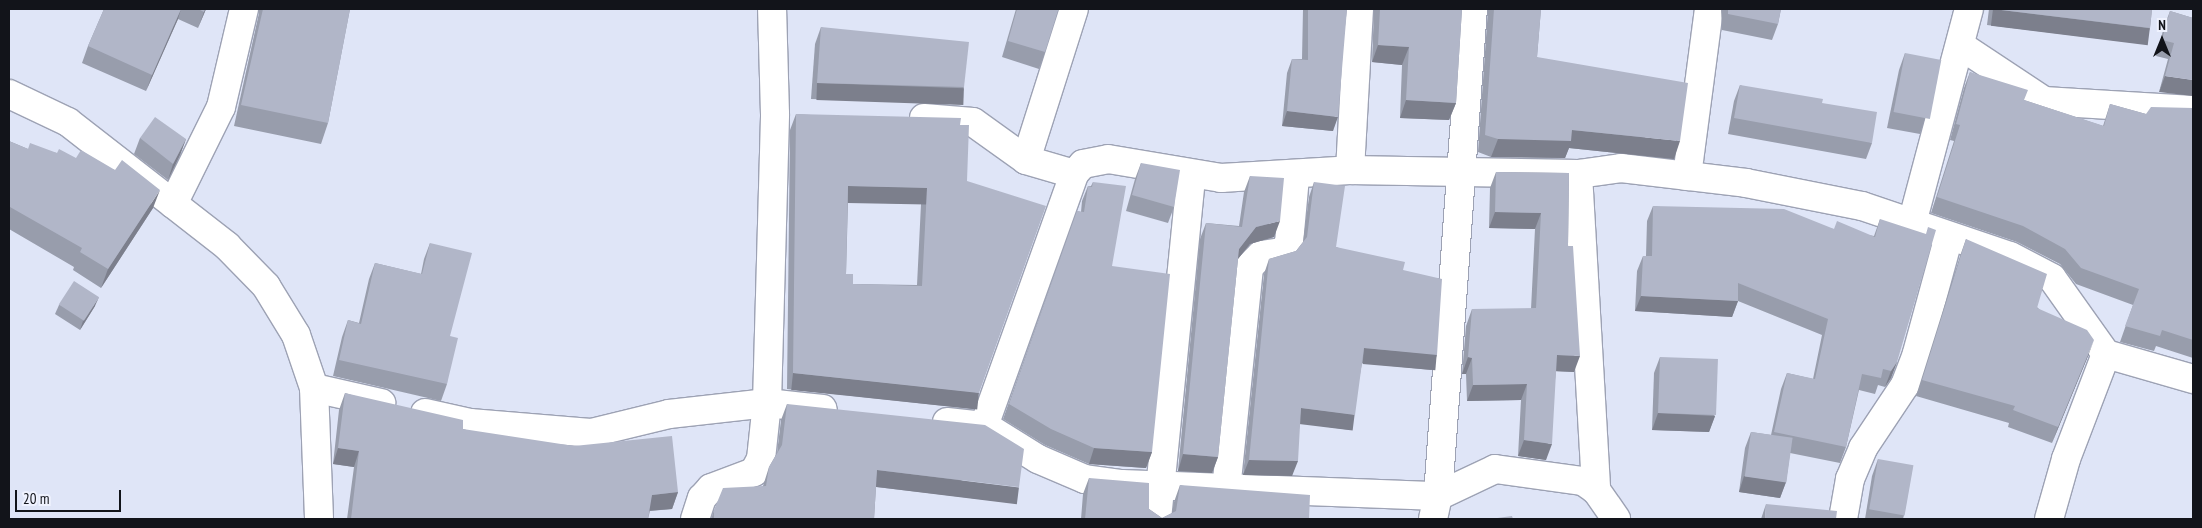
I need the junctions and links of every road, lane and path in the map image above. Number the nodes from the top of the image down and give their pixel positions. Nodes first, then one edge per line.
1 (244, 9) edge
2 (772, 9) edge
3 (1074, 9) edge
4 (1360, 9) edge
5 (1473, 9) edge
6 (1709, 9) edge
7 (1969, 9) edge
8 (1961, 46) junction
9 (9, 94) edge
10 (2193, 110) edge
11 (775, 114) junction
12 (804, 115) edge
13 (892, 117) edge
14 (1026, 160) junction
15 (1350, 170) junction
16 (1462, 170) junction
17 (1074, 174) junction
18 (1578, 174) junction
19 (1191, 176) junction
20 (1687, 176) junction
21 (1295, 177) junction
22 (173, 204) junction
23 (1912, 223) junction
24 (1949, 236) junction
25 (2106, 354) junction
26 (2193, 379) edge
27 (314, 388) junction
28 (767, 403) junction
29 (845, 412) edge
30 (920, 419) edge
31 (984, 426) junction
32 (1161, 484) junction
33 (1226, 490) junction
34 (1596, 490) junction
35 (1436, 507) edge
36 (319, 519) edge
37 (695, 519) edge
38 (1158, 519) edge
39 (1616, 519) edge
40 (1843, 519) edge
41 (2049, 519) edge

1 - 22 street
2 - 11 street
3 - 14 street
4 - 15 street
5 - 16 street
6 - 20 street
7 - 8 street
8 - 10 street
8 - 23 street
9 - 22 street
11 - 12 street
11 - 28 street
13 - 14 street
14 - 17 street
15 - 16 street
15 - 21 street
16 - 18 street
16 - 35 street
17 - 19 street
17 - 31 street
18 - 20 street
18 - 34 street
19 - 21 street
19 - 32 street
20 - 23 street
21 - 33 street
22 - 27 street
23 - 24 street
24 - 25 street
24 - 40 street
25 - 26 street
25 - 41 street
27 - 28 street
27 - 36 street
28 - 29 street
28 - 37 street
30 - 31 street
31 - 32 street
32 - 33 street
32 - 38 street
33 - 35 street
34 - 35 street
34 - 39 street

